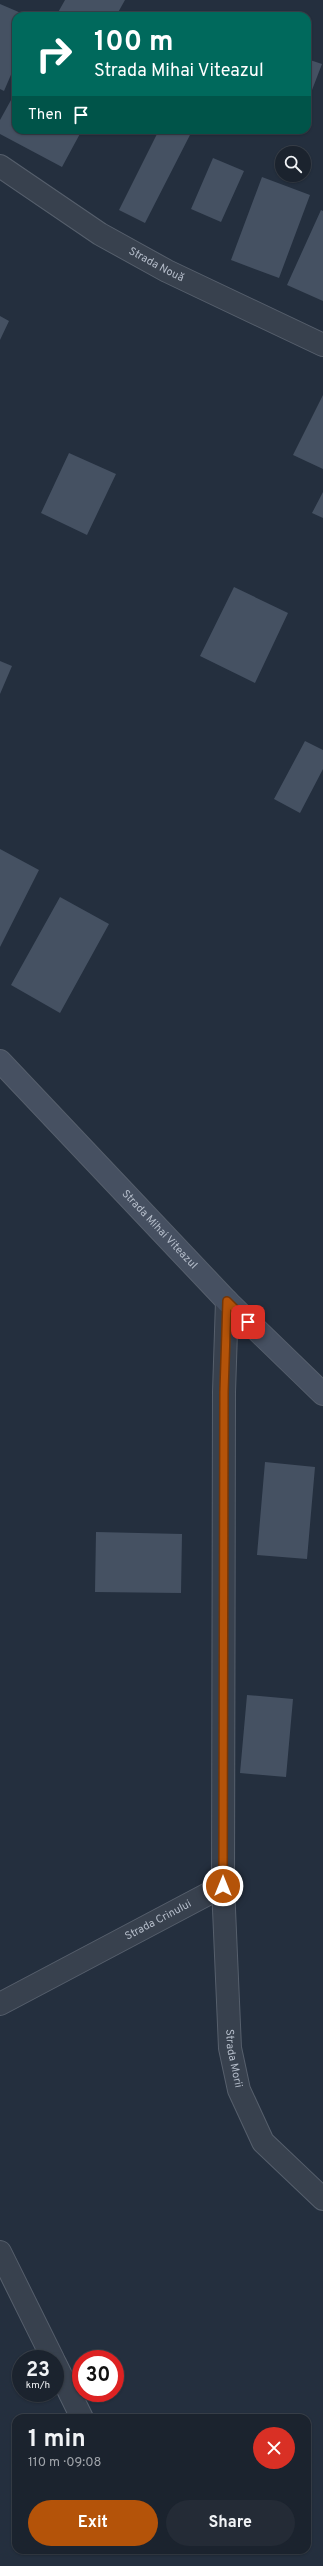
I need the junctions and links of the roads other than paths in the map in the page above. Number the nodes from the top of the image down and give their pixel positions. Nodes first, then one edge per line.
1 (0, 166) edge
2 (323, 345) edge
3 (0, 1061) edge
4 (227, 1301) junction
5 (323, 1394) edge
6 (223, 1886) junction
7 (0, 2004) edge
8 (323, 2199) edge
9 (0, 2252) edge
10 (49, 2350) edge
11 (64, 2381) edge
12 (80, 2414) edge

1 - 2 street, Strada Nouă
3 - 4 main road, Strada Mihai Viteazul
4 - 5 main road, Strada Mihai Viteazul
4 - 6 street
6 - 7 street, Strada Crinului
6 - 8 street, Strada Morii
9 - 10 street
11 - 12 street

